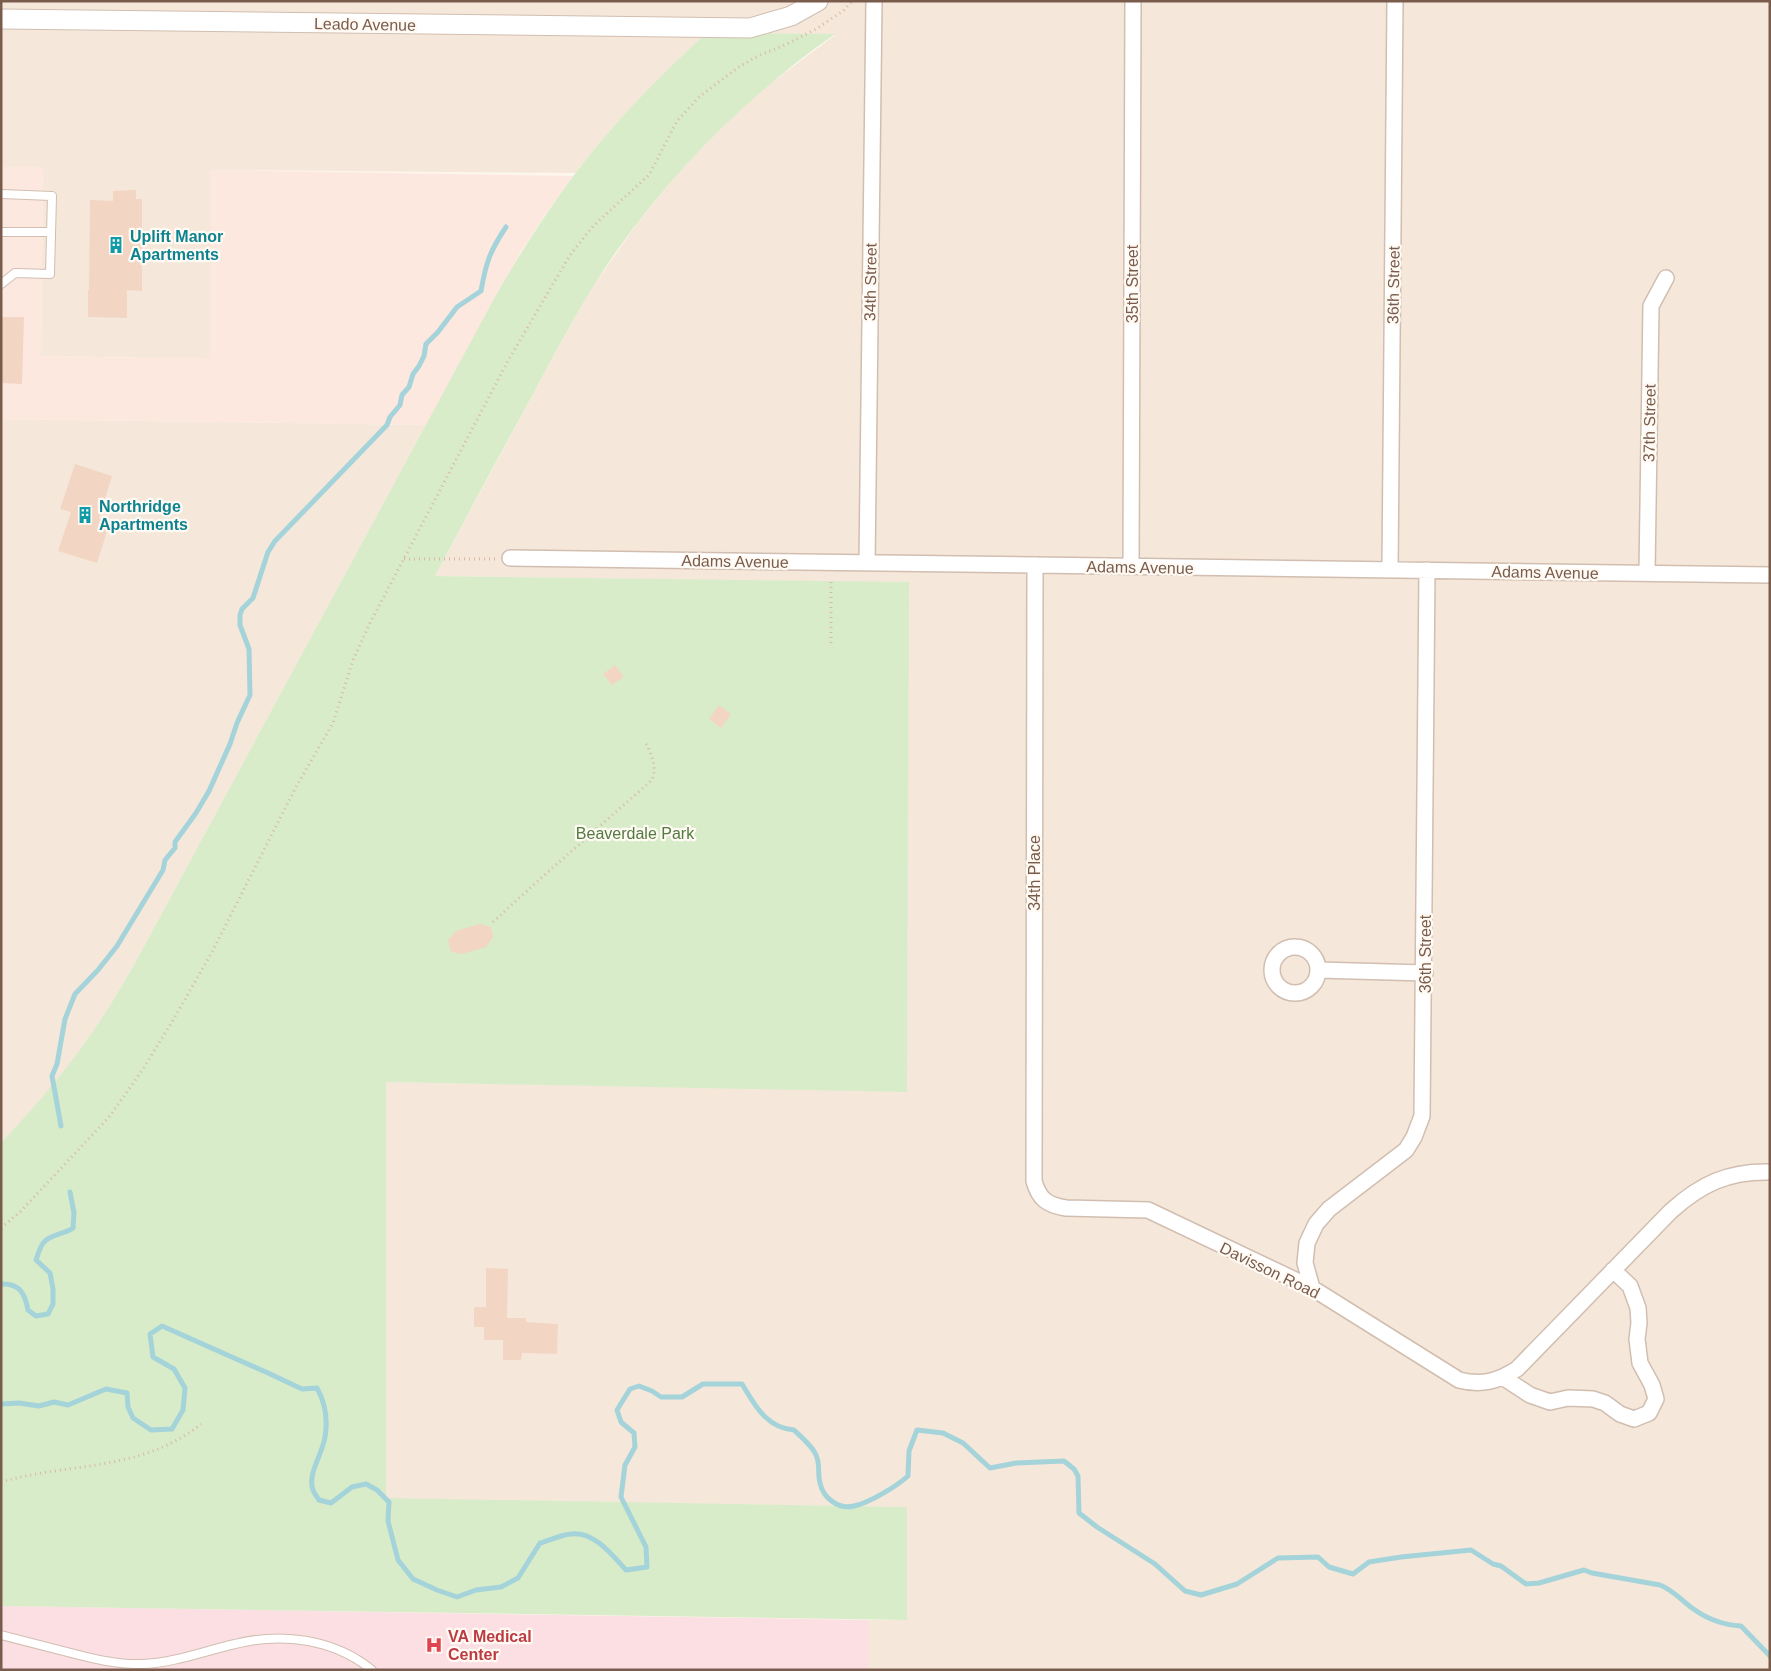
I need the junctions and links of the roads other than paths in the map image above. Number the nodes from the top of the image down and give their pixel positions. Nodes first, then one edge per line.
1 (818, 1) edge
2 (874, 1) edge
3 (1133, 1) edge
4 (1395, 1) edge
5 (1, 19) edge
6 (1, 194) edge
7 (1, 232) edge
8 (51, 232) junction
9 (1666, 278) dead end
10 (1, 284) edge
11 (510, 558) road end
12 (867, 563) junction
13 (1035, 565) junction
14 (1131, 566) junction
15 (1390, 570) junction
16 (1427, 570) junction
17 (1647, 573) junction
18 (1770, 574) edge
19 (1319, 970) dead end
20 (1424, 973) junction
21 (1770, 1172) edge
22 (1034, 1181) joint
23 (1613, 1270) junction
24 (1312, 1288) junction
25 (1504, 1378) junction
26 (1, 1636) edge
27 (372, 1670) edge

1 - 5 street, Leado Avenue
2 - 12 street, 34th Street
3 - 14 street, 35th Street
4 - 15 street, 36th Street
6 - 8 lane
7 - 8 lane
8 - 10 lane
9 - 17 street, 37th Street
11 - 12 street, Adams Avenue
12 - 13 street, Adams Avenue
13 - 14 street, Adams Avenue
13 - 22 street, 34th Place
14 - 15 street, Adams Avenue
15 - 16 street, Adams Avenue
16 - 17 street, Adams Avenue
16 - 20 street, 36th Street
17 - 18 street, Adams Avenue
19 - 20 street
20 - 24 street, 36th Street
21 - 23 street, Davisson Road
22 - 24 street, Davisson Road
23 - 25 street, Davisson Road
23 - 25 street
24 - 25 street, Davisson Road
26 - 27 lane

